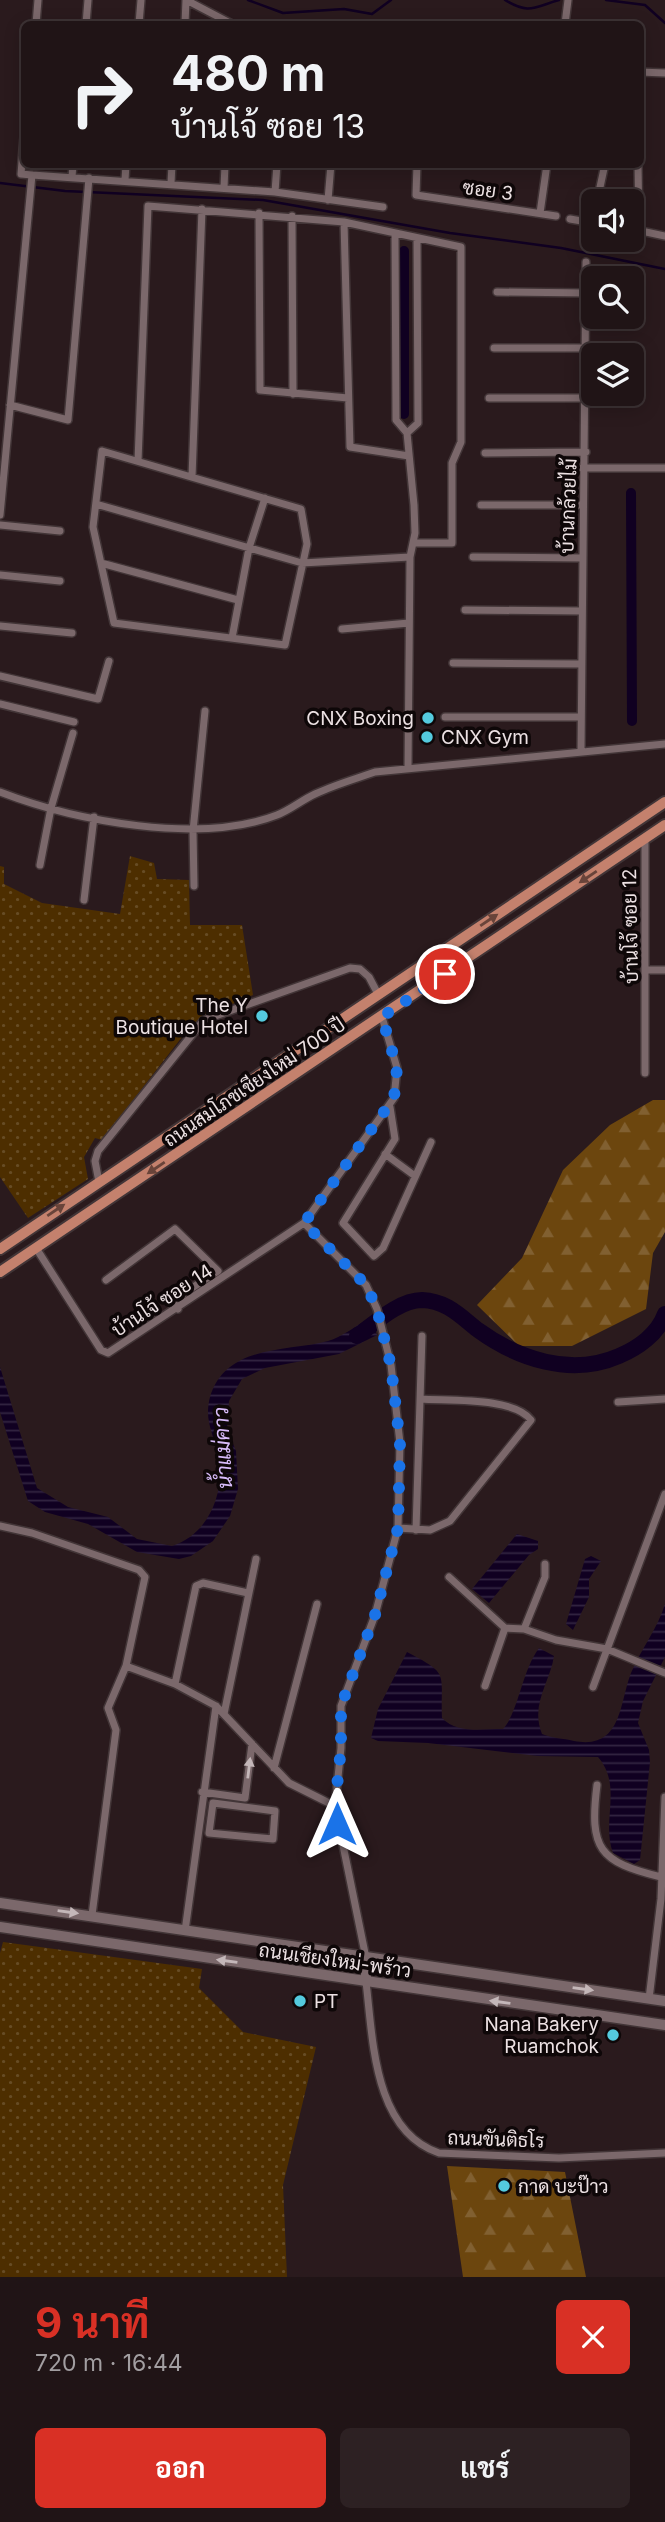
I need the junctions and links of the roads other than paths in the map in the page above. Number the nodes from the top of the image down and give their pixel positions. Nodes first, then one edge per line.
1 (38, 0) edge
2 (88, 0) edge
3 (141, 0) edge
4 (187, 0) edge
5 (568, 1) edge
6 (36, 21) edge
7 (86, 21) edge
8 (139, 21) edge
9 (185, 21) edge
10 (226, 21) edge
11 (565, 21) edge
12 (644, 72) edge
13 (665, 73) edge
14 (21, 168) edge
15 (73, 168) edge
16 (126, 168) edge
17 (172, 168) edge
18 (225, 168) edge
19 (277, 168) edge
20 (331, 168) edge
21 (417, 168) edge
22 (546, 168) edge
23 (604, 168) edge
24 (638, 168) edge
25 (72, 177) junction
26 (32, 178) junction
27 (125, 180) junction
28 (89, 182) junction
29 (171, 183) junction
30 (224, 188) junction
31 (600, 189) edge
32 (637, 189) edge
33 (275, 192) junction
34 (328, 200) junction
35 (383, 207) dead end
36 (202, 209) junction
37 (259, 213) junction
38 (540, 213) junction
39 (292, 216) junction
40 (556, 216) dead end
41 (570, 219) dead end
42 (581, 220) edge
43 (344, 222) junction
44 (644, 232) edge
45 (395, 234) junction
46 (665, 236) edge
47 (417, 238) junction
48 (586, 262) dead end
49 (586, 266) edge
50 (497, 292) dead end
51 (581, 293) edge
52 (494, 348) dead end
53 (581, 348) edge
54 (293, 394) junction
55 (348, 398) junction
56 (489, 398) dead end
57 (581, 398) edge
58 (10, 405) junction
59 (586, 406) edge
60 (407, 433) junction
61 (586, 452) junction
62 (485, 453) dead end
63 (408, 456) junction
64 (138, 461) junction
65 (2, 463) edge
66 (582, 468) junction
67 (665, 468) edge
68 (192, 477) junction
69 (265, 498) junction
70 (96, 504) junction
71 (481, 505) dead end
72 (582, 506) junction
73 (0, 515) edge
74 (0, 525) edge
75 (60, 531) dead end
76 (413, 542) junction
77 (249, 548) junction
78 (410, 557) junction
79 (473, 558) dead end
80 (582, 558) junction
81 (101, 562) junction
82 (302, 563) junction
83 (0, 575) edge
84 (61, 581) dead end
85 (238, 600) junction
86 (465, 610) dead end
87 (582, 611) junction
88 (409, 623) junction
89 (0, 626) edge
90 (342, 629) dead end
91 (72, 634) dead end
92 (232, 638) junction
93 (109, 661) dead end
94 (453, 663) dead end
95 (581, 664) junction
96 (0, 676) edge
97 (0, 704) edge
98 (205, 711) dead end
99 (446, 717) dead end
100 (581, 717) junction
101 (74, 722) dead end
102 (73, 733) dead end
103 (665, 744) edge
104 (581, 751) junction
105 (408, 768) junction
106 (2, 792) edge
107 (0, 801) edge
108 (665, 802) edge
109 (51, 808) junction
110 (94, 817) junction
111 (665, 825) edge
112 (193, 831) junction
113 (645, 838) junction
114 (40, 866) dead end
115 (194, 886) dead end
116 (84, 900) dead end
117 (646, 970) junction
118 (665, 970) edge
119 (378, 994) junction
120 (382, 1017) junction
121 (645, 1073) dead end
122 (390, 1107) junction
123 (431, 1142) dead end
124 (385, 1154) junction
125 (415, 1177) junction
126 (99, 1182) junction
127 (304, 1223) junction
128 (36, 1248) junction
129 (0, 1250) edge
130 (0, 1272) edge
131 (106, 1280) dead end
132 (178, 1310) junction
133 (422, 1336) dead end
134 (421, 1399) junction
135 (665, 1399) edge
136 (618, 1402) dead end
137 (665, 1494) edge
138 (0, 1526) edge
139 (398, 1528) junction
140 (416, 1530) junction
141 (256, 1559) dead end
142 (545, 1564) dead end
143 (449, 1577) dead end
144 (248, 1593) junction
145 (317, 1604) dead end
146 (505, 1628) junction
147 (524, 1629) junction
148 (607, 1649) junction
149 (126, 1666) junction
150 (664, 1672) edge
151 (175, 1684) junction
152 (485, 1686) dead end
153 (593, 1687) dead end
154 (216, 1706) junction
155 (224, 1714) junction
156 (252, 1744) junction
157 (274, 1768) junction
158 (597, 1785) dead end
159 (202, 1792) junction
160 (665, 1797) edge
161 (335, 1806) junction
162 (197, 1832) junction
163 (209, 1833) junction
164 (661, 1877) junction
165 (0, 1903) edge
166 (92, 1915) junction
167 (0, 1927) edge
168 (185, 1931) junction
169 (366, 1958) junction
170 (366, 1982) junction
171 (649, 1998) junction
172 (665, 2001) edge
173 (665, 2025) edge
174 (665, 2153) edge

1 - 6 street
2 - 7 street
3 - 8 street
4 - 9 street
4 - 10 street
5 - 11 street
12 - 13 street
14 - 26 street
15 - 25 street
16 - 27 street
17 - 29 street
18 - 30 street
19 - 33 street
20 - 34 street
21 - 38 street, ซอย 3
22 - 38 street
23 - 31 street
24 - 32 street
25 - 26 street
25 - 28 street
26 - 58 street
27 - 28 street
27 - 29 street
28 - 58 street
29 - 30 street
30 - 33 street
33 - 34 street
34 - 35 street
36 - 37 street
36 - 64 street
36 - 68 street
37 - 39 street
37 - 54 street
38 - 40 street, ซอย 3
39 - 43 street
39 - 54 street
41 - 42 street
43 - 45 street
43 - 55 street
44 - 46 street
45 - 47 street
45 - 60 street
47 - 60 street
47 - 76 street
48 - 49 street, บ้านกล้วยไม้
50 - 51 street
52 - 53 street
54 - 55 street
55 - 63 street
56 - 57 street
58 - 65 street
59 - 61 street, บ้านกล้วยไม้
60 - 63 street
61 - 62 street
61 - 66 street, บ้านกล้วยไม้
63 - 76 street
64 - 68 street
64 - 70 street
65 - 73 street
66 - 67 street
66 - 72 street, บ้านกล้วยไม้
68 - 69 street
69 - 77 street
69 - 82 street
70 - 77 street
70 - 81 street
71 - 72 street
72 - 80 street, บ้านกล้วยไม้
74 - 75 street
76 - 78 street
77 - 82 street
77 - 85 street
78 - 82 street
78 - 88 street
79 - 80 street
80 - 87 street, บ้านกล้วยไม้
81 - 85 street
81 - 92 street
82 - 92 street
83 - 84 street
85 - 92 street
86 - 87 street
87 - 95 street, บ้านกล้วยไม้
88 - 90 street
88 - 105 street
89 - 91 street
93 - 96 street
94 - 95 street
95 - 100 street, บ้านกล้วยไม้
97 - 101 street
98 - 112 street
99 - 100 street
100 - 104 street, บ้านกล้วยไม้
102 - 109 street
103 - 104 street
104 - 105 street
105 - 112 street
106 - 107 street
106 - 109 street
119 -> 108 main road, ถนนสมโภชเชียงใหม่ 700 ปี
109 - 110 street
109 - 114 street
110 - 112 street
110 - 116 street
111 - 113 main road, ถนนสมโภชเชียงใหม่ 700 ปี
112 - 115 street
113 - 117 street, บ้านโจ้ ซอย 12
113 -> 120 main road, ถนนสมโภชเชียงใหม่ 700 ปี
117 - 118 street
117 - 121 street, บ้านโจ้ ซอย 12
119 - 126 main road, ถนนสมโภชเชียงใหม่ 700 ปี
119 - 126 street
120 - 122 street
120 -> 128 main road, ถนนสมโภชเชียงใหม่ 700 ปี
122 - 124 street
122 - 127 street, บ้านโจ้ ซอย 14
123 - 125 street
124 - 125 street
124 - 125 street
129 -> 126 main road, ถนนสมโภชเชียงใหม่ 700 ปี
127 - 132 street, บ้านโจ้ ซอย 14
127 - 139 street
128 - 130 main road, ถนนสมโภชเชียงใหม่ 700 ปี
128 - 132 street, บ้านโจ้ ซอย 14
131 - 132 street
133 - 134 street
134 - 140 street
134 - 140 street
135 - 136 street
137 - 148 street
138 - 149 street
139 - 140 street
139 - 161 street
141 - 144 street
142 - 147 street
143 - 146 street
144 - 151 street
144 - 155 street
145 - 157 street
146 - 147 street
146 - 152 street
147 - 148 street
148 - 150 street
148 - 153 street
149 - 151 street
149 - 166 street
151 - 154 street
154 - 155 street
154 - 159 street
155 - 156 street
156 - 157 street
159 -> 156 street
157 - 161 street
158 - 164 street
159 - 162 street
160 - 164 street
161 - 169 street
162 - 163 street
162 - 168 street
163 - 163 street
164 - 171 street
165 -> 166 main road, ถนนเชียงใหม่-พร้าว
166 - 168 main road, ถนนเชียงใหม่-พร้าว
170 -> 167 main road, ถนนเชียงใหม่-พร้าว
168 - 169 main road, ถนนเชียงใหม่-พร้าว
169 - 170 main road
169 -> 171 main road, ถนนเชียงใหม่-พร้าว
173 -> 170 main road, ถนนเชียงใหม่-พร้าว
170 - 174 street, ถนนขันติธโร
171 - 172 main road, ถนนเชียงใหม่-พร้าว

